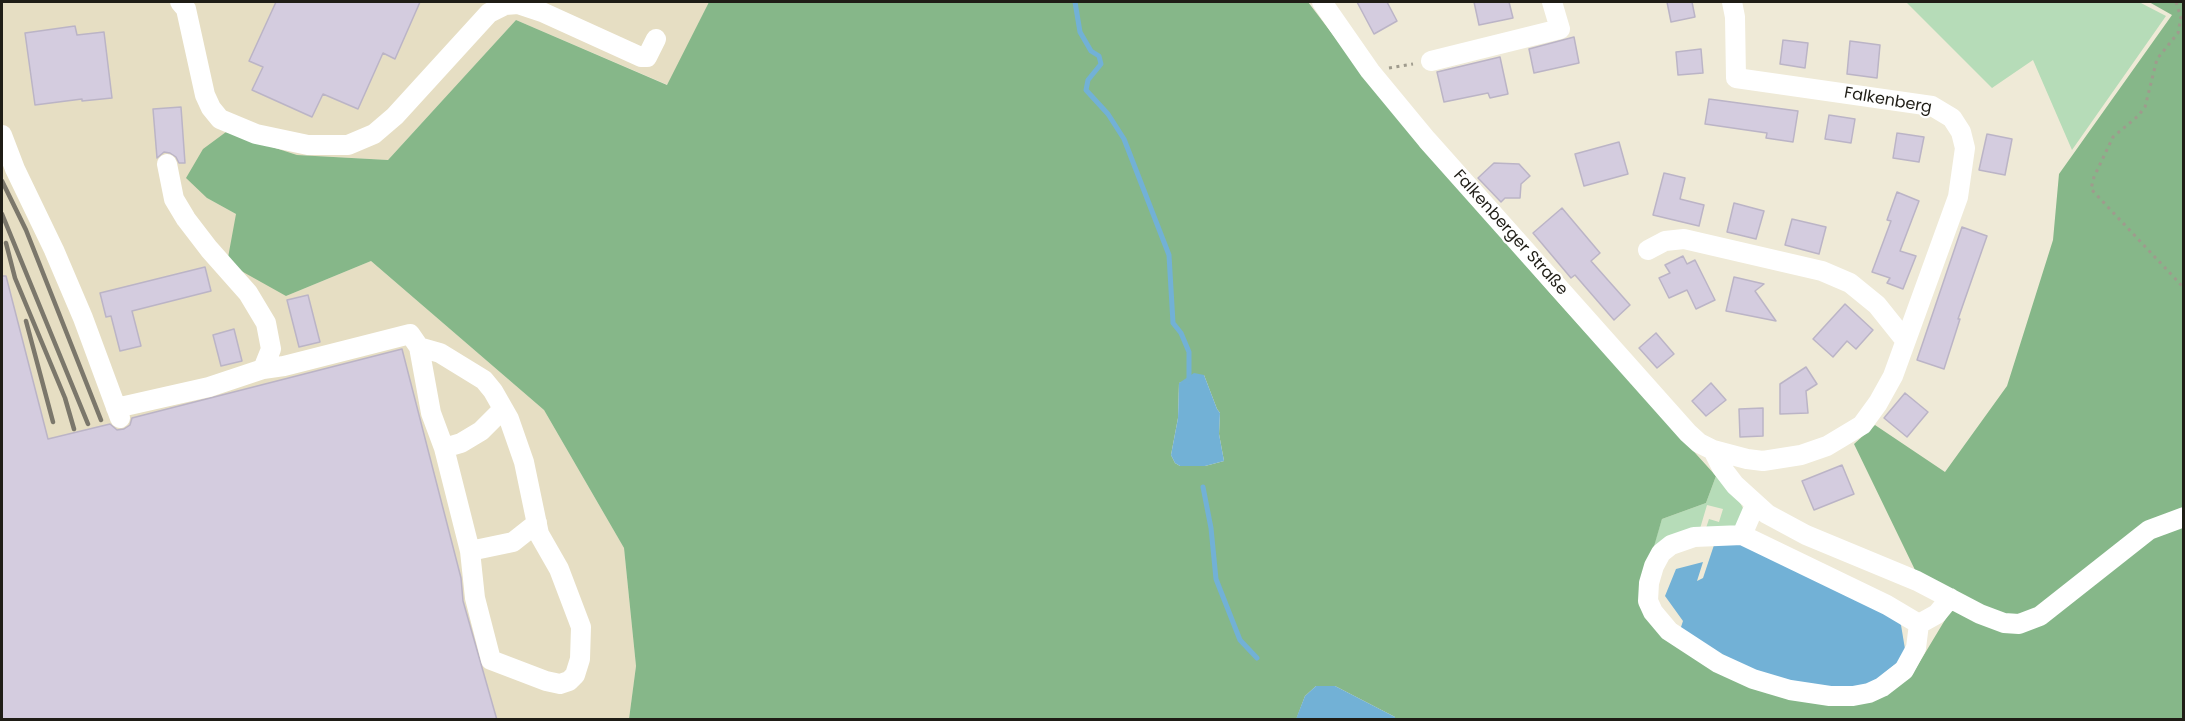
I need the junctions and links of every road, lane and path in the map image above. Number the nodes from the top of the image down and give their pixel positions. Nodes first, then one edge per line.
1 (180, 2) edge
2 (1322, 2) edge
3 (1552, 2) edge
4 (1732, 2) edge
5 (2176, 2) edge
6 (656, 39) dead end
7 (1431, 62) joint
8 (1370, 71) junction
9 (2, 135) edge
10 (167, 164) dead end
11 (1648, 250) dead end
12 (2184, 288) edge
13 (1905, 340) junction
14 (419, 347) junction
15 (263, 369) junction
16 (503, 409) junction
17 (444, 448) junction
18 (1713, 450) junction
19 (1755, 505) junction
20 (2184, 518) edge
21 (537, 523) junction
22 (1742, 535) junction
23 (470, 551) junction
24 (1950, 598) junction
25 (1919, 624) junction

1 - 6 street
2 - 8 street, Falkenberger Straße
3 - 7 street
4 - 13 street, Falkenberg
5 - 12 path
7 - 8 path
8 - 18 street, Falkenberger Straße
9 - 15 street
10 - 15 street
11 - 13 street
13 - 18 street, Falkenberg
14 - 15 street
14 - 16 street
14 - 17 street
16 - 17 street
16 - 21 street
17 - 23 street
18 - 19 street
19 - 22 street
19 - 24 street
20 - 24 street
21 - 23 street
21 - 23 street
22 - 25 street
22 - 25 street
24 - 25 street

